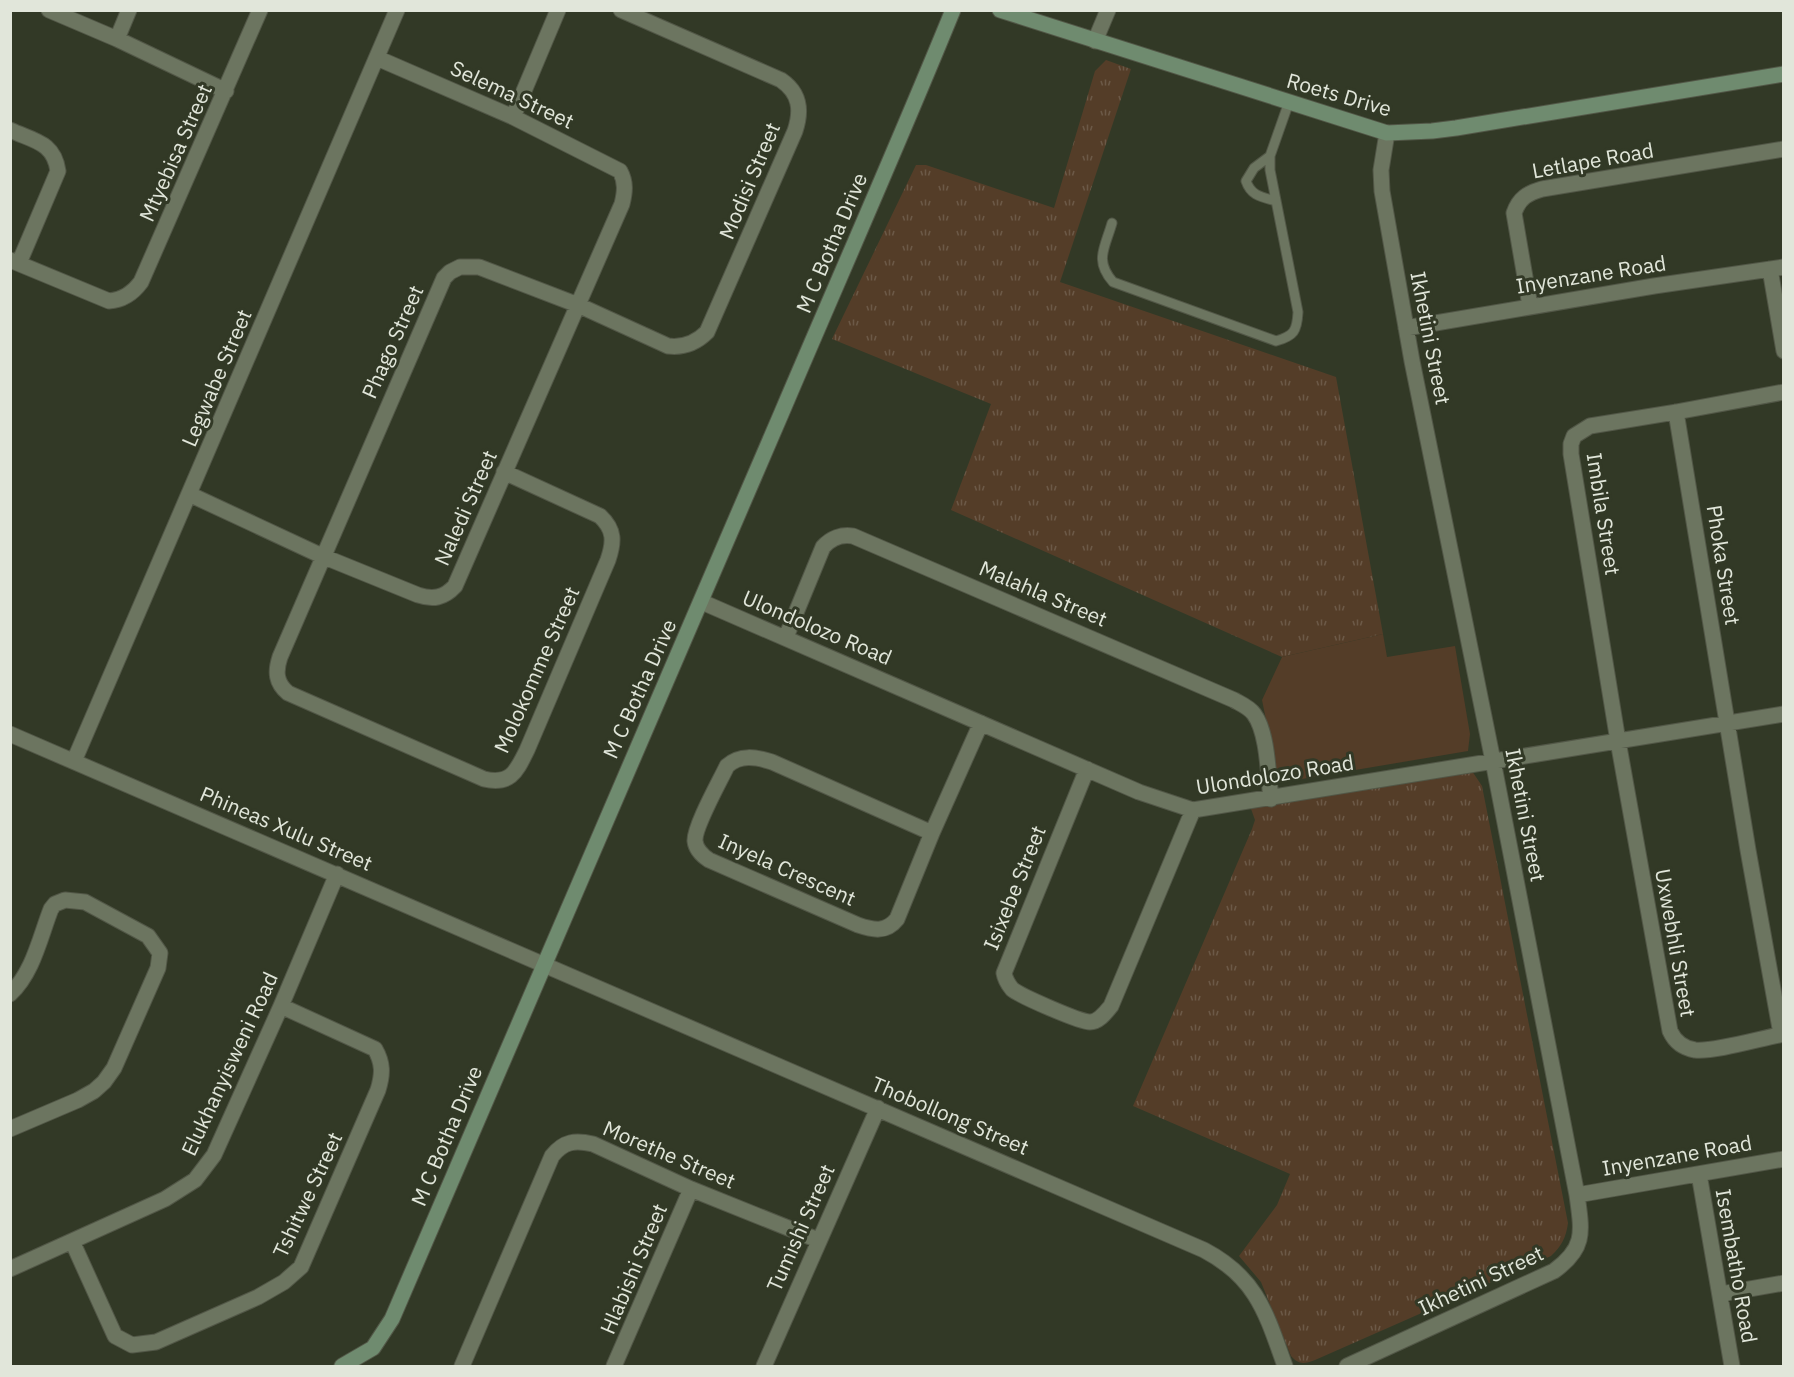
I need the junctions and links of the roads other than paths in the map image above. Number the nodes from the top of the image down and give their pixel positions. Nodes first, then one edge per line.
1 (49, 10) edge
2 (129, 10) edge
3 (260, 10) edge
4 (397, 10) edge
5 (558, 10) edge
6 (621, 10) edge
7 (953, 10) edge
8 (1000, 10) edge
9 (1108, 10) edge
10 (117, 39) junction
11 (1095, 41) junction
12 (377, 58) junction
13 (1784, 74) edge
14 (226, 91) junction
15 (1289, 102) junction
16 (513, 117) junction
17 (10, 130) edge
18 (1387, 134) junction
19 (1784, 149) edge
20 (1270, 156) junction
21 (624, 178) joint
22 (1276, 201) junction
23 (1112, 223) dead end
24 (15, 262) edge
25 (1777, 268) edge
26 (578, 305) junction
27 (1530, 306) junction
28 (1406, 328) junction
29 (1784, 351) edge
30 (1784, 392) edge
31 (1676, 412) junction
32 (504, 472) junction
33 (189, 494) junction
34 (322, 556) junction
35 (702, 602) junction
36 (786, 637) junction
37 (1784, 714) edge
38 (981, 723) junction
39 (1728, 724) junction
40 (10, 734) edge
41 (1618, 741) junction
42 (74, 761) junction
43 (1493, 761) junction
44 (1087, 769) junction
45 (1271, 798) junction
46 (1193, 810) junction
47 (932, 833) junction
48 (337, 874) junction
49 (543, 965) junction
50 (10, 994) edge
51 (281, 1006) junction
52 (1782, 1034) edge
53 (878, 1108) junction
54 (10, 1129) edge
55 (1784, 1159) edge
56 (1699, 1173) junction
57 (691, 1189) junction
58 (1577, 1195) junction
59 (818, 1240) junction
60 (72, 1241) junction
61 (10, 1269) edge
62 (1784, 1283) edge
63 (1721, 1294) junction
64 (342, 1366) edge
65 (462, 1366) edge
66 (614, 1366) edge
67 (764, 1366) edge
68 (1284, 1366) edge
69 (1347, 1366) edge
70 (1732, 1366) edge

1 - 10 street
2 - 10 street
3 - 14 street, Mtyebisa Street
4 - 12 street, Legwabe Street
5 - 16 street
6 - 26 street, Modisi Street
7 - 35 street, M C Botha Drive
8 - 11 street, Roets Drive
9 - 11 street
10 - 14 street
11 - 15 street, Roets Drive
12 - 16 street, Selema Street
12 - 33 street, Legwabe Street
13 - 18 street, Roets Drive
14 - 24 street, Mtyebisa Street
15 - 18 street, Roets Drive
15 - 20 lane
16 - 21 street, Selema Street
17 - 24 street
18 - 28 street, Ikhetini Street
19 - 27 street, Letlape Road
20 - 22 lane
20 - 22 lane
21 - 26 street, Naledi Street
22 - 23 lane
25 - 27 street, Inyenzane Road
25 - 29 street
26 - 32 street, Naledi Street
26 - 34 street, Phago Street
27 - 28 street, Inyenzane Road
28 - 43 street, Ikhetini Street
30 - 31 street, Imbila Street
31 - 39 street, Phoka Street
31 - 41 street, Imbila Street
32 - 34 street, Naledi Street
32 - 34 street, Molokomme Street
33 - 34 street, Naledi Street
33 - 42 street, Legwabe Street
35 - 36 street, Ulondolozo Road
35 - 49 street, M C Botha Drive
36 - 38 street, Ulondolozo Road
36 - 45 street, Malahla Street
37 - 39 street, Ulondolozo Road
38 - 44 street, Ulondolozo Road
38 - 47 street, Inyela Crescent
39 - 41 street, Ulondolozo Road
39 - 52 street, Phoka Street
40 - 42 street, Phineas Xulu Street
41 - 43 street, Ulondolozo Road
41 - 52 street, Uxwebhli Street
42 - 48 street, Phineas Xulu Street
43 - 45 street, Ulondolozo Road
43 - 58 street, Ikhetini Street
44 - 46 street, Ulondolozo Road
44 - 46 street, Isixebe Street
45 - 46 street, Ulondolozo Road
47 - 47 street, Inyela Crescent
48 - 49 street, Phineas Xulu Street
48 - 51 street, Elukhanyisweni Road
49 - 53 street, Thobollong Street
49 - 64 street, M C Botha Drive
50 - 54 street
51 - 60 street, Elukhanyisweni Road
51 - 60 street, Tshitwe Street
53 - 59 street, Tumishi Street
53 - 68 street, Thobollong Street
55 - 56 street, Inyenzane Road
56 - 58 street, Inyenzane Road
56 - 63 street, Isembatho Road
57 - 59 street, Morethe Street
57 - 65 street, Morethe Street
57 - 66 street, Hlabishi Street
58 - 69 street, Ikhetini Street
59 - 67 street, Tumishi Street
60 - 61 street, Elukhanyisweni Road
62 - 63 street
63 - 70 street, Isembatho Road

